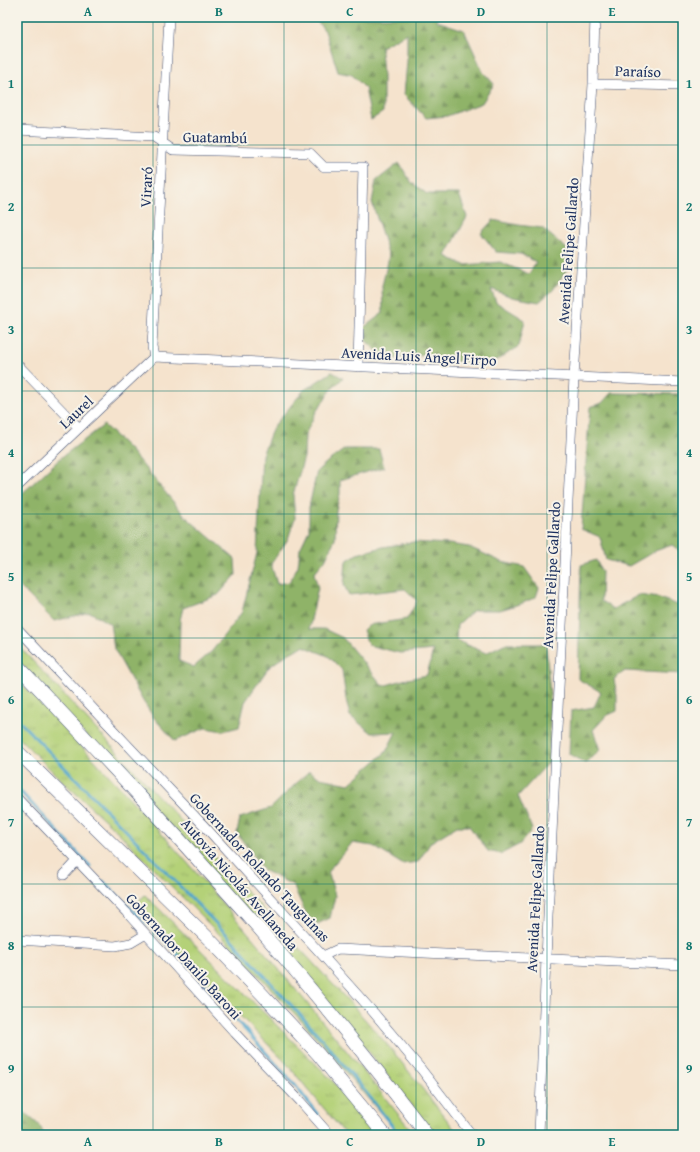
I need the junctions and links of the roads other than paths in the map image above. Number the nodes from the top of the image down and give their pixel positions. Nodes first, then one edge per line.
1 (168, 17) edge
2 (595, 17) edge
3 (593, 84) junction
4 (683, 86) edge
5 (17, 130) edge
6 (162, 143) junction
7 (154, 357) junction
8 (17, 364) edge
9 (358, 367) junction
10 (574, 377) junction
11 (683, 382) edge
12 (79, 428) junction
13 (17, 487) edge
14 (17, 628) edge
15 (17, 665) edge
16 (17, 751) edge
17 (17, 798) edge
18 (77, 861) junction
19 (64, 875) dead end
20 (146, 934) junction
21 (17, 940) edge
22 (323, 956) junction
23 (546, 958) junction
24 (683, 965) edge
25 (330, 1135) edge
26 (384, 1135) edge
27 (427, 1135) edge
28 (472, 1135) edge
29 (539, 1135) edge

1 - 6 street, Viraró
2 - 3 street, Avenida Felipe Gallardo
3 - 4 street, Paraíso
3 - 10 street, Avenida Felipe Gallardo
5 - 6 street, Guatambú
6 - 7 street, Viraró
6 - 9 street, Guatambú
7 - 9 street, Avenida Luis Ángel Firpo
7 - 12 street, Laurel
8 - 12 street
9 - 10 street, Avenida Luis Ángel Firpo
10 - 11 street, Avenida Luis Ángel Firpo
10 - 23 street, Avenida Felipe Gallardo
12 - 13 street, Laurel
14 - 22 street, Gobernador Rolando Tauguinas
15 - 27 highway, Autovía Nicolás Avellaneda
16 - 26 highway
17 - 18 street, Gobernador Danilo Baroni
18 - 19 street
18 - 20 street, Gobernador Danilo Baroni
20 - 21 street
20 - 25 street, Gobernador Danilo Baroni
22 - 23 street
22 - 28 street, Gobernador Rolando Tauguinas
23 - 24 street
23 - 29 street, Avenida Felipe Gallardo

